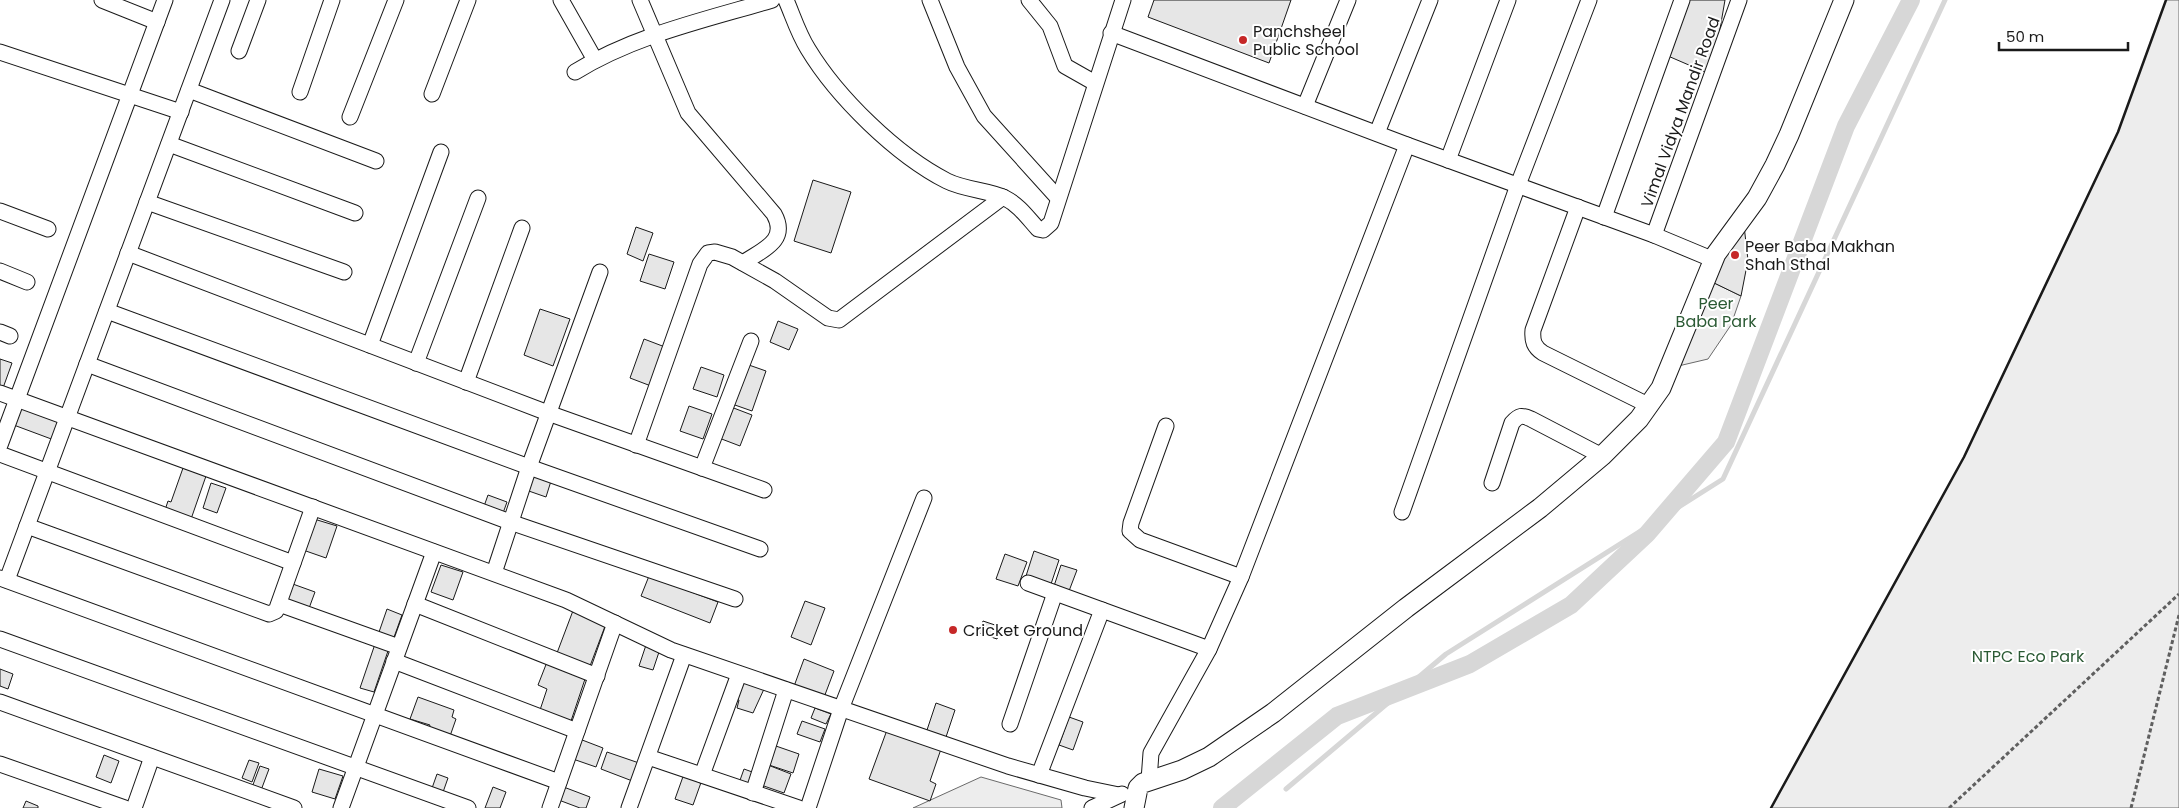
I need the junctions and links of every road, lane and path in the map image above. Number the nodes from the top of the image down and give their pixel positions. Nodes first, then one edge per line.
1 (102, 0) edge
2 (165, 0) edge
3 (222, 0) edge
4 (258, 0) edge
5 (332, 0) edge
6 (396, 0) edge
7 (468, 0) edge
8 (561, 0) edge
9 (640, 0) edge
10 (772, 0) edge
11 (786, 0) edge
12 (930, 0) edge
13 (1029, 0) edge
14 (1123, 0) edge
15 (1348, 0) edge
16 (1430, 0) edge
17 (1508, 0) edge
18 (1589, 0) edge
19 (1682, 0) edge
20 (1739, 0) edge
21 (1844, 0) edge
22 (157, 22) junction
23 (1111, 33) junction
24 (654, 35) junction
25 (239, 50) dead end
26 (0, 52) edge
27 (595, 60) junction
28 (576, 72) dead end
29 (1095, 83) junction
30 (189, 90) junction
31 (300, 92) dead end
32 (432, 94) dead end
33 (129, 96) junction
34 (1305, 106) junction
35 (181, 112) junction
36 (350, 117) dead end
37 (1377, 133) junction
38 (169, 144) junction
39 (1408, 145) junction
40 (441, 152) dead end
41 (1448, 160) junction
42 (376, 161) dead end
43 (1518, 185) junction
44 (1003, 197) junction
45 (478, 198) dead end
46 (1058, 198) junction
47 (147, 202) junction
48 (1578, 207) junction
49 (0, 211) edge
50 (355, 213) dead end
51 (1604, 217) junction
52 (522, 228) dead end
53 (48, 229) dead end
54 (1654, 236) junction
55 (128, 253) junction
56 (1714, 260) junction
57 (743, 263) junction
58 (0, 271) edge
59 (344, 272) dead end
60 (600, 272) dead end
61 (27, 282) dead end
62 (107, 311) junction
63 (751, 341) dead end
64 (370, 345) junction
65 (416, 363) junction
66 (87, 364) junction
67 (466, 382) junction
68 (0, 394) edge
69 (16, 399) junction
70 (1650, 406) junction
71 (548, 413) junction
72 (67, 418) junction
73 (1166, 426) dead end
74 (0, 445) edge
75 (636, 445) junction
76 (0, 454) edge
77 (1602, 456) junction
78 (529, 467) junction
79 (702, 468) junction
80 (47, 472) junction
81 (1492, 483) dead end
82 (764, 490) dead end
83 (924, 498) dead end
84 (313, 508) junction
85 (1402, 512) dead end
86 (510, 522) junction
87 (27, 526) junction
88 (760, 550) dead end
89 (434, 552) junction
90 (293, 563) junction
91 (494, 573) junction
92 (1241, 577) junction
93 (3, 579) edge
94 (1028, 583) dead end
95 (1055, 593) junction
96 (2179, 594) edge
97 (735, 599) dead end
98 (279, 604) junction
99 (415, 604) junction
100 (1102, 610) junction
101 (2179, 615) edge
102 (615, 622) junction
103 (0, 638) edge
104 (1209, 649) junction
105 (397, 654) junction
106 (684, 655) junction
107 (739, 674) junction
108 (597, 676) junction
109 (786, 690) junction
110 (0, 702) edge
111 (841, 709) junction
112 (375, 714) junction
113 (1010, 724) dead end
114 (577, 730) junction
115 (152, 757) junction
116 (648, 757) junction
117 (0, 764) edge
118 (356, 767) junction
119 (1039, 775) junction
120 (702, 776) junction
121 (559, 782) junction
122 (1143, 784) junction
123 (753, 792) junction
124 (1119, 795) junction
125 (125, 808) edge
126 (134, 808) edge
127 (294, 808) edge
128 (341, 808) edge
129 (468, 808) edge
130 (550, 808) edge
131 (629, 808) edge
132 (799, 808) edge
133 (808, 808) edge
134 (1092, 808) edge
135 (1134, 808) edge
136 (1949, 808) edge
137 (2131, 808) edge

1 - 22 street
2 - 22 street
3 - 30 street
4 - 25 street
5 - 31 street
6 - 36 street
7 - 32 street
8 - 27 street
9 - 24 street
10 - 24 street
11 - 44 street
12 - 46 street
13 - 29 street
14 - 23 street
15 - 34 street
16 - 37 street
17 - 41 street
18 - 43 street
19 - 51 street
20 - 54 street, Vimal Vidya Mandir Road
21 - 56 street
22 - 33 street
23 - 29 street
23 - 34 street
24 - 27 street
24 - 57 street
26 - 33 street
27 - 28 street
29 - 46 street
30 - 35 street
30 - 42 street
33 - 35 street
33 - 69 street
34 - 37 street
35 - 38 street
37 - 39 street
38 - 47 street
38 - 50 street
39 - 41 street
39 - 92 street
40 - 64 street
41 - 43 street
43 - 48 street
43 - 85 street
44 - 46 street
44 - 57 street
45 - 65 street
47 - 55 street
47 - 59 street
48 - 51 street
48 - 70 street
49 - 53 street
51 - 54 street
52 - 67 street
54 - 56 street
55 - 62 street
55 - 64 street
56 - 70 street
57 - 75 street
58 - 61 street
60 - 71 street
62 - 66 street
62 - 78 street
63 - 79 street
64 - 65 street
65 - 67 street
66 - 72 street
66 - 86 street
67 - 71 street
68 - 69 street
69 - 72 street
69 - 74 street
70 - 77 street
71 - 75 street
71 - 78 street
72 - 80 street
72 - 84 street
73 - 92 street
75 - 79 street
76 - 80 street
77 - 81 street
77 - 122 street
78 - 86 street
78 - 88 street
79 - 82 street
80 - 87 street
80 - 90 street
83 - 111 street
84 - 89 street
84 - 90 street
86 - 91 street
86 - 97 street
87 - 93 street
87 - 98 street
89 - 91 street
89 - 99 street
90 - 98 street
91 - 102 street
92 - 104 street
93 - 112 street
94 - 95 street
95 - 100 street
95 - 113 street
96 - 136 path
98 - 105 street
99 - 105 street
99 - 108 street
100 - 104 street
100 - 119 street
101 - 137 path
102 - 106 street
102 - 108 street
103 - 118 street
104 - 122 street
105 - 112 street
105 - 114 street
106 - 107 street
106 - 116 street
107 - 109 street
107 - 120 street
108 - 114 street
109 - 111 street
109 - 123 street
110 - 115 street
111 - 119 street
111 - 133 street
112 - 118 street
112 - 121 street
114 - 121 street
115 - 126 street
115 - 127 street
116 - 120 street
116 - 131 street
117 - 125 street
118 - 128 street
118 - 129 street
119 - 124 street
120 - 123 street
121 - 130 street
122 - 124 street
122 - 135 street
123 - 132 street
124 - 134 street

